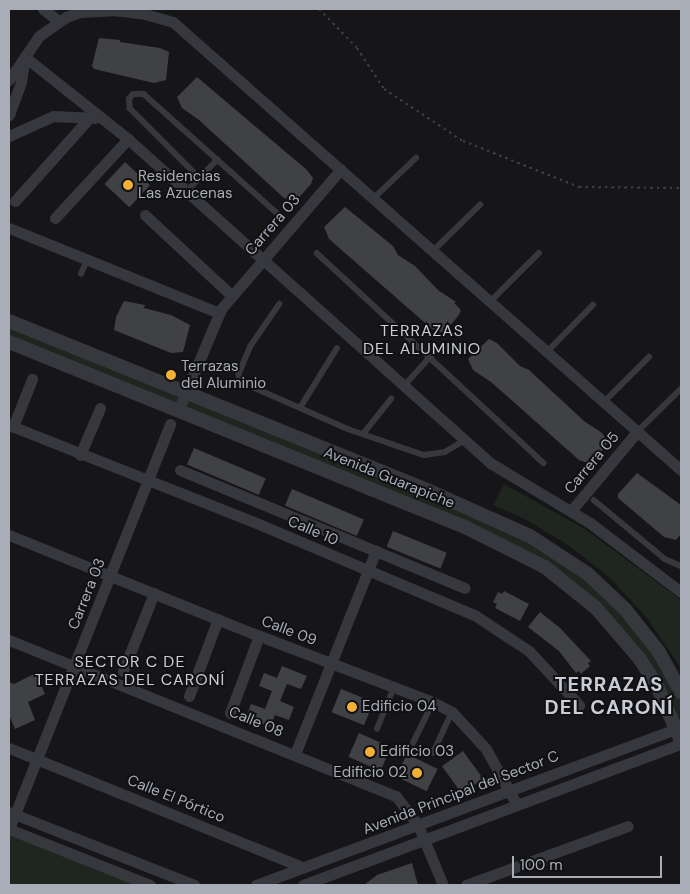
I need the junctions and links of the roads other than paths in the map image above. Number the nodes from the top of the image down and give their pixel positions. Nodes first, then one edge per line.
1 (43, 9) edge
2 (146, 11) edge
3 (59, 21) junction
4 (25, 56) junction
5 (9, 77) edge
6 (9, 115) edge
7 (90, 117) junction
8 (107, 122) junction
9 (9, 136) edge
10 (128, 139) junction
11 (416, 158) dead end
12 (217, 160) junction
13 (341, 169) junction
14 (200, 178) junction
15 (186, 192) junction
16 (374, 198) junction
17 (15, 201) dead end
18 (480, 205) dead end
19 (277, 213) dead end
20 (145, 215) dead end
21 (55, 218) dead end
22 (9, 228) edge
23 (433, 251) junction
24 (317, 252) dead end
25 (539, 253) dead end
26 (87, 260) junction
27 (262, 261) junction
28 (81, 274) dead end
29 (231, 295) junction
30 (490, 302) junction
31 (280, 304) dead end
32 (593, 305) dead end
33 (219, 313) junction
34 (9, 322) edge
35 (9, 342) edge
36 (337, 348) dead end
37 (546, 353) junction
38 (431, 356) junction
39 (649, 357) dead end
40 (32, 379) dead end
41 (404, 387) junction
42 (681, 389) edge
43 (185, 393) junction
44 (391, 398) dead end
45 (602, 403) junction
46 (100, 408) dead end
47 (300, 408) junction
48 (178, 411) junction
49 (170, 424) dead end
50 (11, 426) edge
51 (636, 433) junction
52 (363, 434) junction
53 (465, 440) junction
54 (80, 455) junction
55 (544, 462) dead end
56 (180, 470) dead end
57 (681, 470) edge
58 (148, 482) junction
59 (594, 500) dead end
60 (269, 506) junction
61 (571, 511) junction
62 (261, 525) junction
63 (9, 535) edge
64 (376, 550) junction
65 (681, 566) edge
66 (369, 571) junction
67 (110, 576) junction
68 (465, 588) dead end
69 (681, 592) edge
70 (154, 594) junction
71 (218, 619) junction
72 (259, 636) junction
73 (9, 640) edge
74 (332, 664) junction
75 (74, 667) junction
76 (123, 671) dead end
77 (394, 687) junction
78 (681, 692) edge
79 (189, 696) dead end
80 (433, 702) junction
81 (579, 705) dead end
82 (452, 712) junction
83 (230, 713) dead end
84 (377, 729) dead end
85 (680, 735) edge
86 (413, 743) dead end
87 (9, 748) edge
88 (433, 753) dead end
89 (295, 754) junction
90 (37, 759) junction
91 (511, 790) junction
92 (517, 805) junction
93 (12, 813) edge
94 (418, 825) junction
95 (628, 826) dead end
96 (9, 829) edge
97 (425, 840) junction
98 (304, 868) junction
99 (150, 885) edge
100 (194, 885) edge
101 (256, 885) edge
102 (303, 885) edge
103 (443, 885) edge
104 (466, 885) edge

1 - 3 street
2 - 3 street
2 - 13 street
3 - 4 street
4 - 5 street
4 - 6 street
4 - 8 street
7 - 8 street
7 - 9 street
7 - 17 street
8 - 10 street
10 - 15 street
10 - 21 street
11 - 16 lane
12 - 14 lane
12 - 14 lane
12 - 19 lane
13 - 16 street
13 - 27 street, Carrera 03
14 - 15 lane
15 - 27 street
16 - 23 street
18 - 23 lane
20 - 29 street
22 - 26 street
23 - 30 street
24 - 38 lane
25 - 30 lane
26 - 28 lane
26 - 33 street
27 - 29 street, Carrera 03
27 - 41 street
29 - 33 street, Carrera 03
30 - 37 street
31 - 47 lane
32 - 37 lane
33 - 43 street, Carrera 03
34 - 43 street, Avenida Guarapiche
35 - 48 street, Avenida Guarapiche
36 - 47 lane
37 - 45 street
38 - 41 lane
38 - 55 lane
39 - 45 lane
40 - 50 street
41 - 53 street
42 - 51 lane
43 - 48 street, Carrera 03
43 - 78 street, Avenida Guarapiche
44 - 52 lane
45 - 51 street
46 - 54 street
47 - 52 lane
48 - 85 street, Avenida Guarapiche
49 - 58 street, Carrera 03
50 - 54 street, Calle 10
51 - 57 street
51 - 61 street, Carrera 05
52 - 53 lane
53 - 61 street
54 - 58 street, Calle 10
56 - 60 street
58 - 62 street, Calle 10
58 - 67 street, Carrera 03
59 - 65 lane
60 - 62 street
60 - 64 street
61 - 69 street
62 - 66 street, Calle 10
63 - 67 street, Calle 09
64 - 66 street
64 - 68 street
66 - 74 street
66 - 81 street, Calle 10
67 - 70 street, Calle 09
67 - 75 street, Carrera 03
70 - 71 street, Calle 09
70 - 76 street
71 - 72 street, Calle 09
71 - 79 street
72 - 74 street, Calle 09
72 - 83 street
73 - 75 street, Calle 08
74 - 77 street, Calle 09
74 - 89 street
75 - 89 street, Calle 08
75 - 90 street, Carrera 03
77 - 80 street, Calle 09
77 - 84 lane
80 - 82 street, Calle 09
80 - 86 lane
82 - 88 lane
82 - 91 street, Calle 09
85 - 91 street, Avenida Principal del Sector C
85 - 92 street, Avenida Principal del Sector C
87 - 90 street, Calle El Pórtico
89 - 94 street, Calle 08
90 - 93 street, Carrera 03
90 - 98 street, Calle El Pórtico
91 - 92 street, Calle 09
91 - 94 street, Avenida Principal del Sector C
92 - 97 street, Avenida Principal del Sector C
93 - 96 street, Carrera 03
93 - 100 street
94 - 97 street, Calle 08
94 - 98 street, Avenida Principal del Sector C
95 - 104 street
96 - 99 street
97 - 102 street, Avenida Principal del Sector C
97 - 103 street, Calle 08
98 - 101 street, Avenida Principal del Sector C

